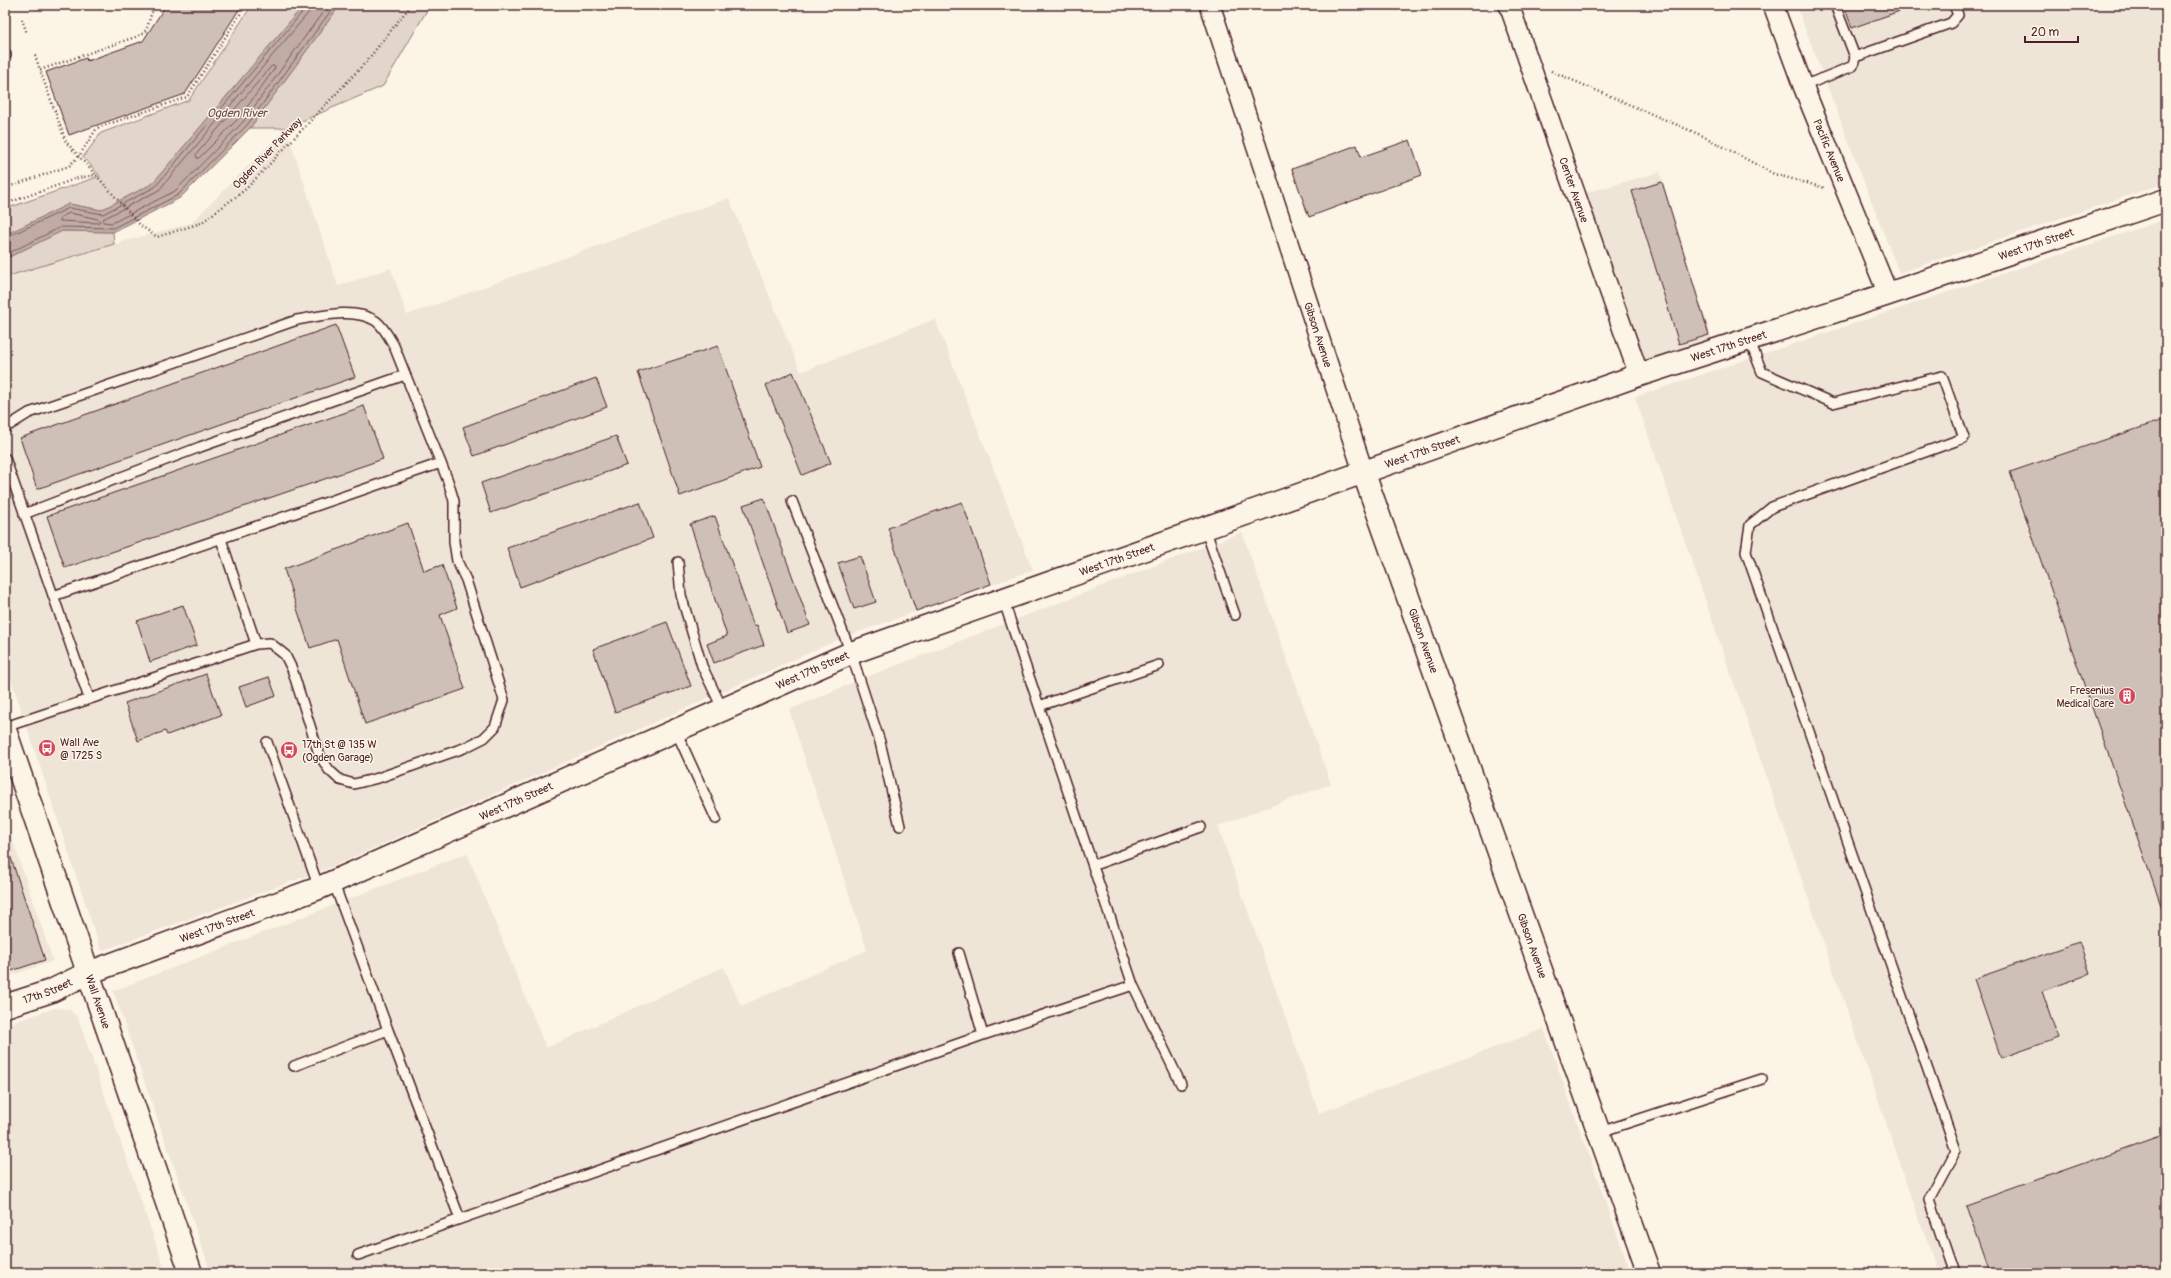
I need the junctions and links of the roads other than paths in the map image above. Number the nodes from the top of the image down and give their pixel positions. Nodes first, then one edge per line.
1 (1210, 5) edge
2 (1509, 5) edge
3 (1772, 5) edge
4 (1835, 5) edge
5 (1954, 5) edge
6 (1855, 57) junction
7 (1803, 86) junction
8 (2166, 200) edge
9 (1888, 294) junction
10 (1749, 339) junction
11 (405, 375) junction
12 (1639, 375) junction
13 (5, 428) edge
14 (5, 458) edge
15 (441, 463) junction
16 (1363, 471) junction
17 (792, 501) dead end
18 (24, 514) junction
19 (1205, 527) junction
20 (221, 539) junction
21 (678, 562) dead end
22 (53, 596) junction
23 (1003, 599) junction
24 (1236, 615) dead end
25 (256, 644) junction
26 (852, 653) junction
27 (1158, 665) dead end
28 (89, 698) junction
29 (1039, 706) junction
30 (723, 710) junction
31 (5, 727) edge
32 (5, 730) edge
33 (676, 731) junction
34 (267, 742) dead end
35 (716, 819) dead end
36 (900, 826) dead end
37 (1201, 827) dead end
38 (1094, 865) junction
39 (326, 885) junction
40 (959, 953) dead end
41 (88, 973) junction
42 (1133, 985) junction
43 (5, 1006) edge
44 (388, 1030) junction
45 (983, 1035) junction
46 (294, 1066) dead end
47 (1762, 1079) dead end
48 (1181, 1084) dead end
49 (1600, 1132) junction
50 (460, 1219) junction
51 (358, 1255) dead end
52 (191, 1273) edge
53 (1649, 1273) edge
54 (1954, 1273) edge

1 - 16 street, Gibson Avenue
2 - 12 street, Center Avenue
3 - 7 street, Pacific Avenue
4 - 6 lane
5 - 6 lane
6 - 7 lane
7 - 9 street, Pacific Avenue
8 - 9 street, West 17th Street
9 - 10 street, West 17th Street
10 - 12 street, West 17th Street
10 - 54 lane
11 - 13 lane
11 - 15 lane
11 - 18 lane
12 - 16 street, West 17th Street
14 - 18 lane
15 - 20 lane
15 - 25 lane
16 - 19 street, West 17th Street
16 - 49 street, Gibson Avenue
17 - 26 lane
18 - 22 lane
19 - 23 street, West 17th Street
19 - 24 lane
20 - 22 lane
20 - 25 lane
21 - 30 lane
22 - 28 lane
23 - 26 street, West 17th Street
23 - 29 lane
25 - 28 lane
26 - 30 street, West 17th Street
26 - 36 lane
27 - 29 lane
28 - 31 lane
29 - 38 lane
30 - 33 street, West 17th Street
32 - 41 street, Wall Avenue
33 - 35 lane
33 - 39 street, West 17th Street
34 - 39 lane
37 - 38 lane
38 - 42 lane
39 - 41 street, West 17th Street
39 - 44 lane
40 - 45 lane
41 - 43 street, 17th Street
41 - 52 street, Wall Avenue
42 - 45 lane
42 - 48 lane
44 - 46 lane
44 - 50 lane
45 - 50 lane
47 - 49 lane
49 - 53 street, Gibson Avenue
50 - 51 lane

